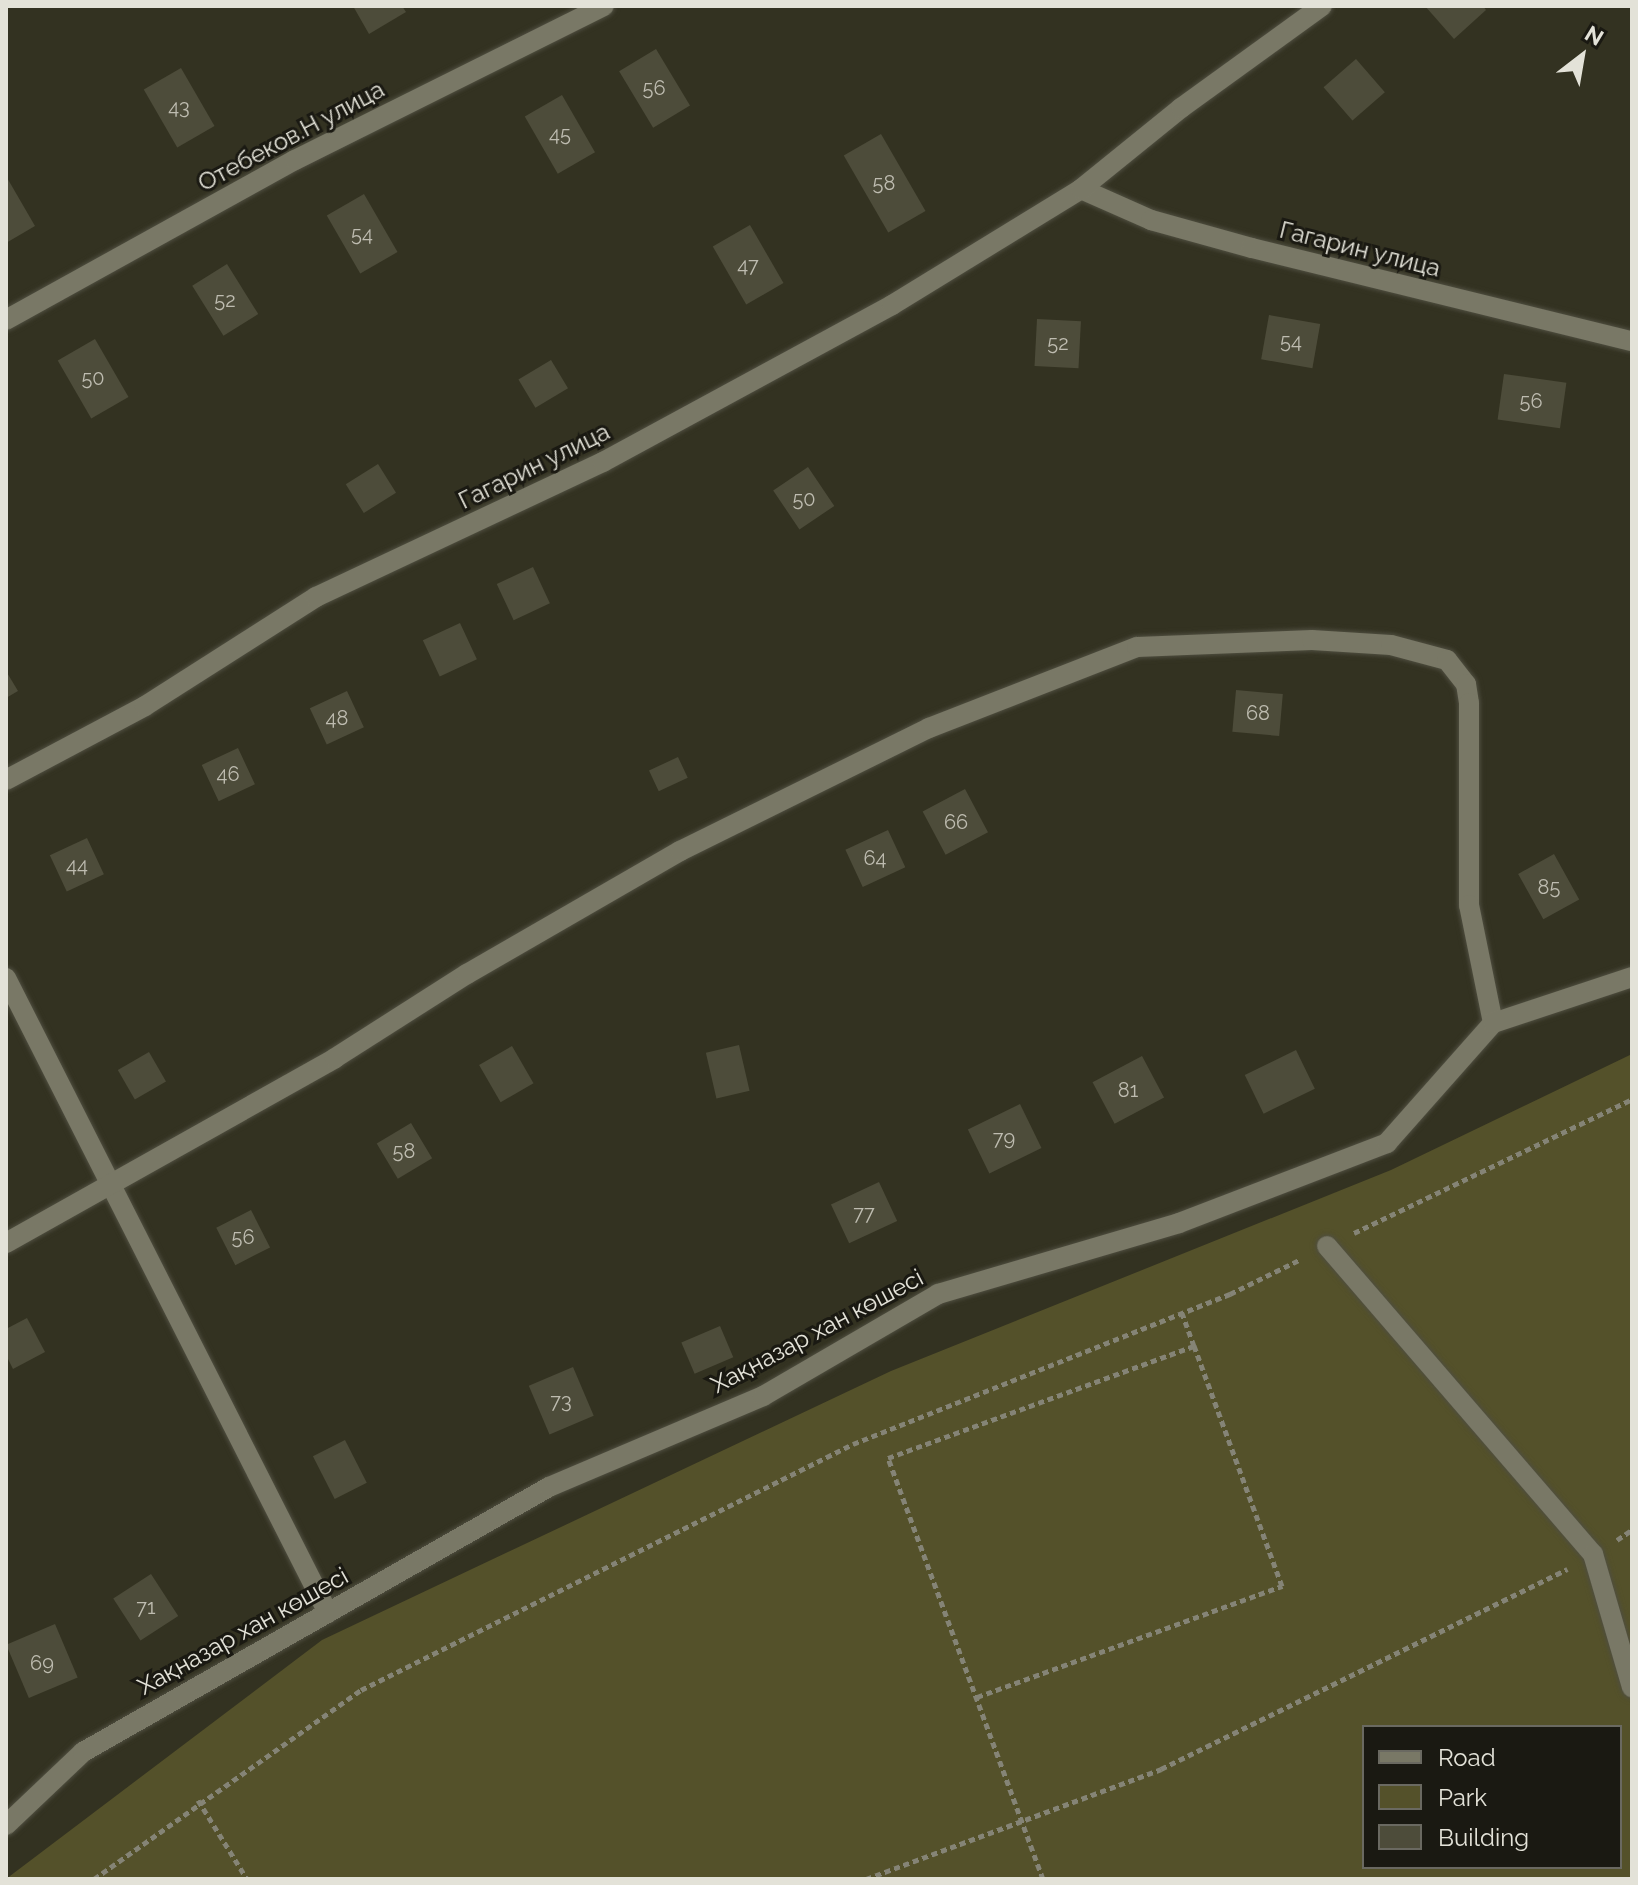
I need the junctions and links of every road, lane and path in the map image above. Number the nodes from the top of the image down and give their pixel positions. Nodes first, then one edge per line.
1 (604, 6) edge
2 (1322, 6) edge
3 (1081, 189) junction
4 (6, 320) edge
5 (1632, 341) edge
6 (6, 780) edge
7 (1632, 977) edge
8 (6, 978) edge
9 (1493, 1023) junction
10 (1632, 1099) edge
11 (107, 1186) junction
12 (6, 1243) edge
13 (1327, 1246) junction
14 (1182, 1313) junction
15 (1194, 1346) junction
16 (1632, 1530) edge
17 (1593, 1554) junction
18 (328, 1613) junction
19 (1632, 1687) edge
20 (977, 1697) junction
21 (198, 1800) junction
22 (1022, 1821) junction
23 (6, 1825) edge
24 (94, 1879) edge
25 (247, 1879) edge
26 (866, 1879) edge
27 (1043, 1879) edge

1 - 4 street, Отебеков.Н улица
2 - 3 street, Гагарин улица
3 - 5 street, Гагарин улица
3 - 6 street, Гагарин улица
7 - 9 street
8 - 11 street
9 - 11 street
9 - 18 street, Хақназар хан көшесі
10 - 13 path
11 - 12 street
11 - 18 street
13 - 14 path
13 - 17 street
14 - 15 path
14 - 21 path
15 - 20 path
15 - 20 path
16 - 17 path
17 - 19 street
17 - 22 path
18 - 23 street, Хақназар хан көшесі
20 - 22 path
21 - 24 path
21 - 25 path
22 - 26 path
22 - 27 path

